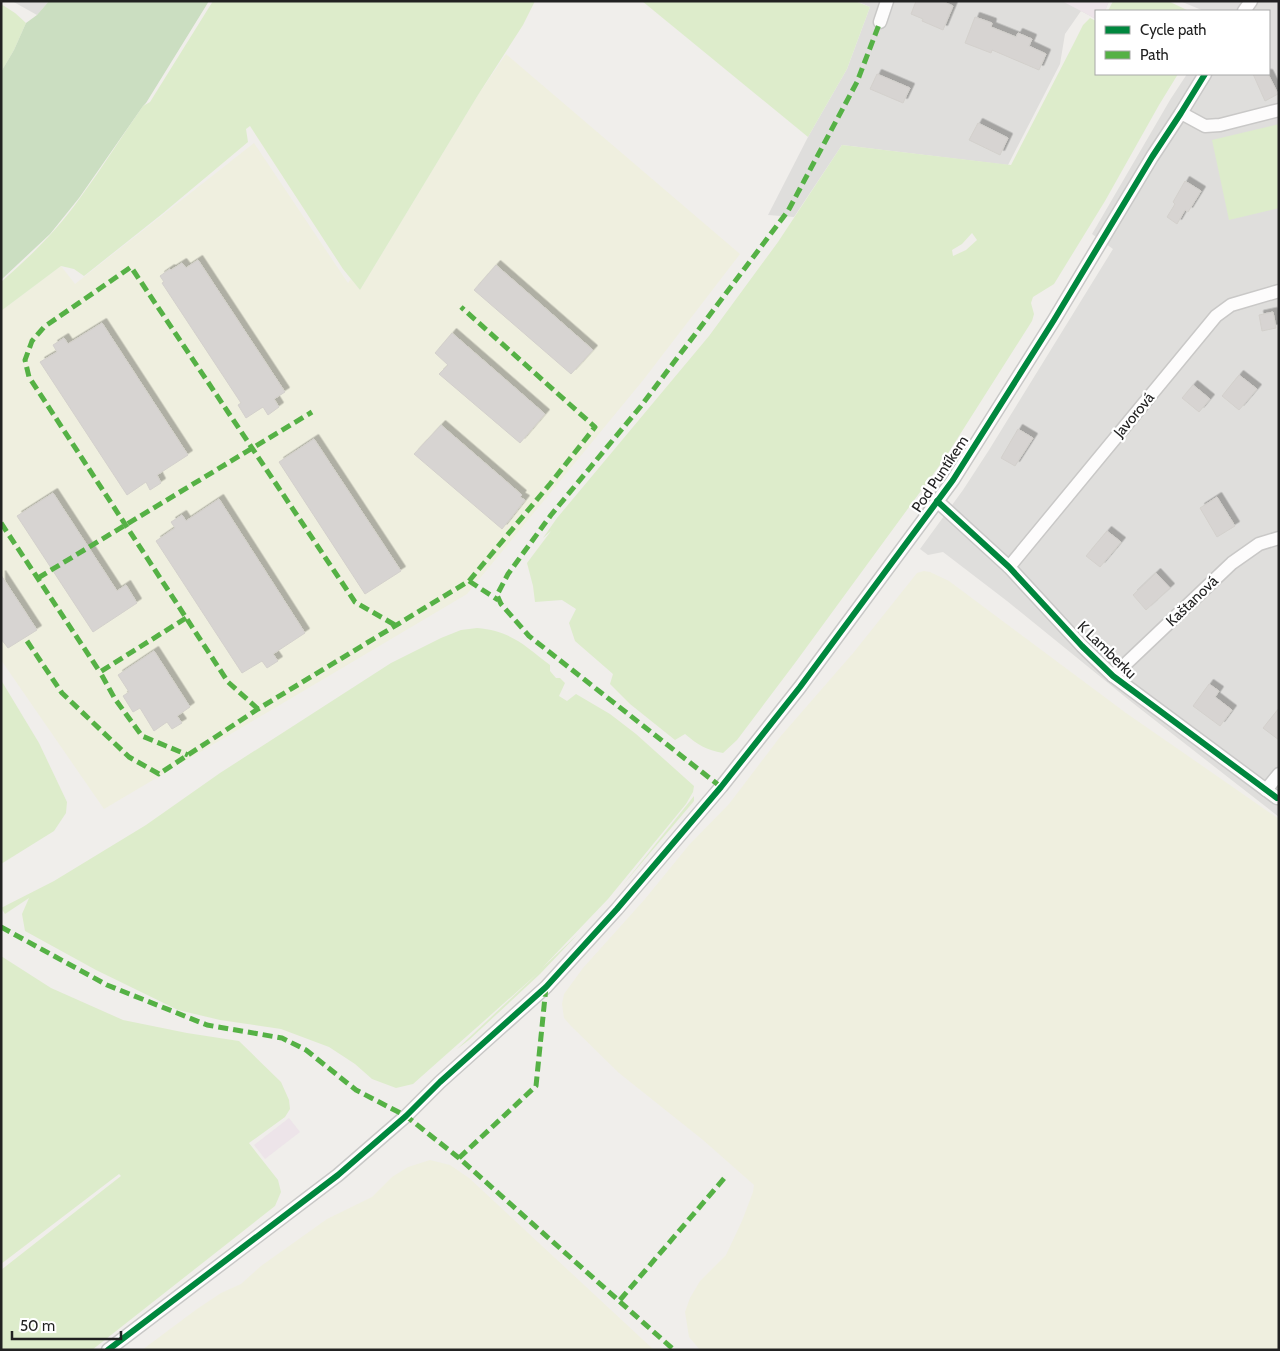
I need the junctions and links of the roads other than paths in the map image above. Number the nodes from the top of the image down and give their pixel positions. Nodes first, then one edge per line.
1 (887, 1) edge
2 (880, 22) dead end
3 (1204, 75) edge
4 (1279, 110) edge
5 (1181, 113) junction
6 (1279, 291) edge
7 (937, 501) junction
8 (1279, 538) edge
9 (1009, 567) junction
10 (1113, 676) junction
11 (1279, 774) edge
12 (1266, 790) junction
13 (1277, 798) dead end
14 (108, 1350) edge

1 - 2 street
3 - 5 street, Pod Puntíkem
4 - 5 street
5 - 7 street, Pod Puntíkem
6 - 9 street, Javorová
7 - 9 street, K Lamberku
7 - 14 street, Pod Puntíkem
8 - 10 street, Kaštanová
9 - 10 street, K Lamberku
10 - 12 street, K Lamberku
11 - 12 street
12 - 13 street, K Lamberku

